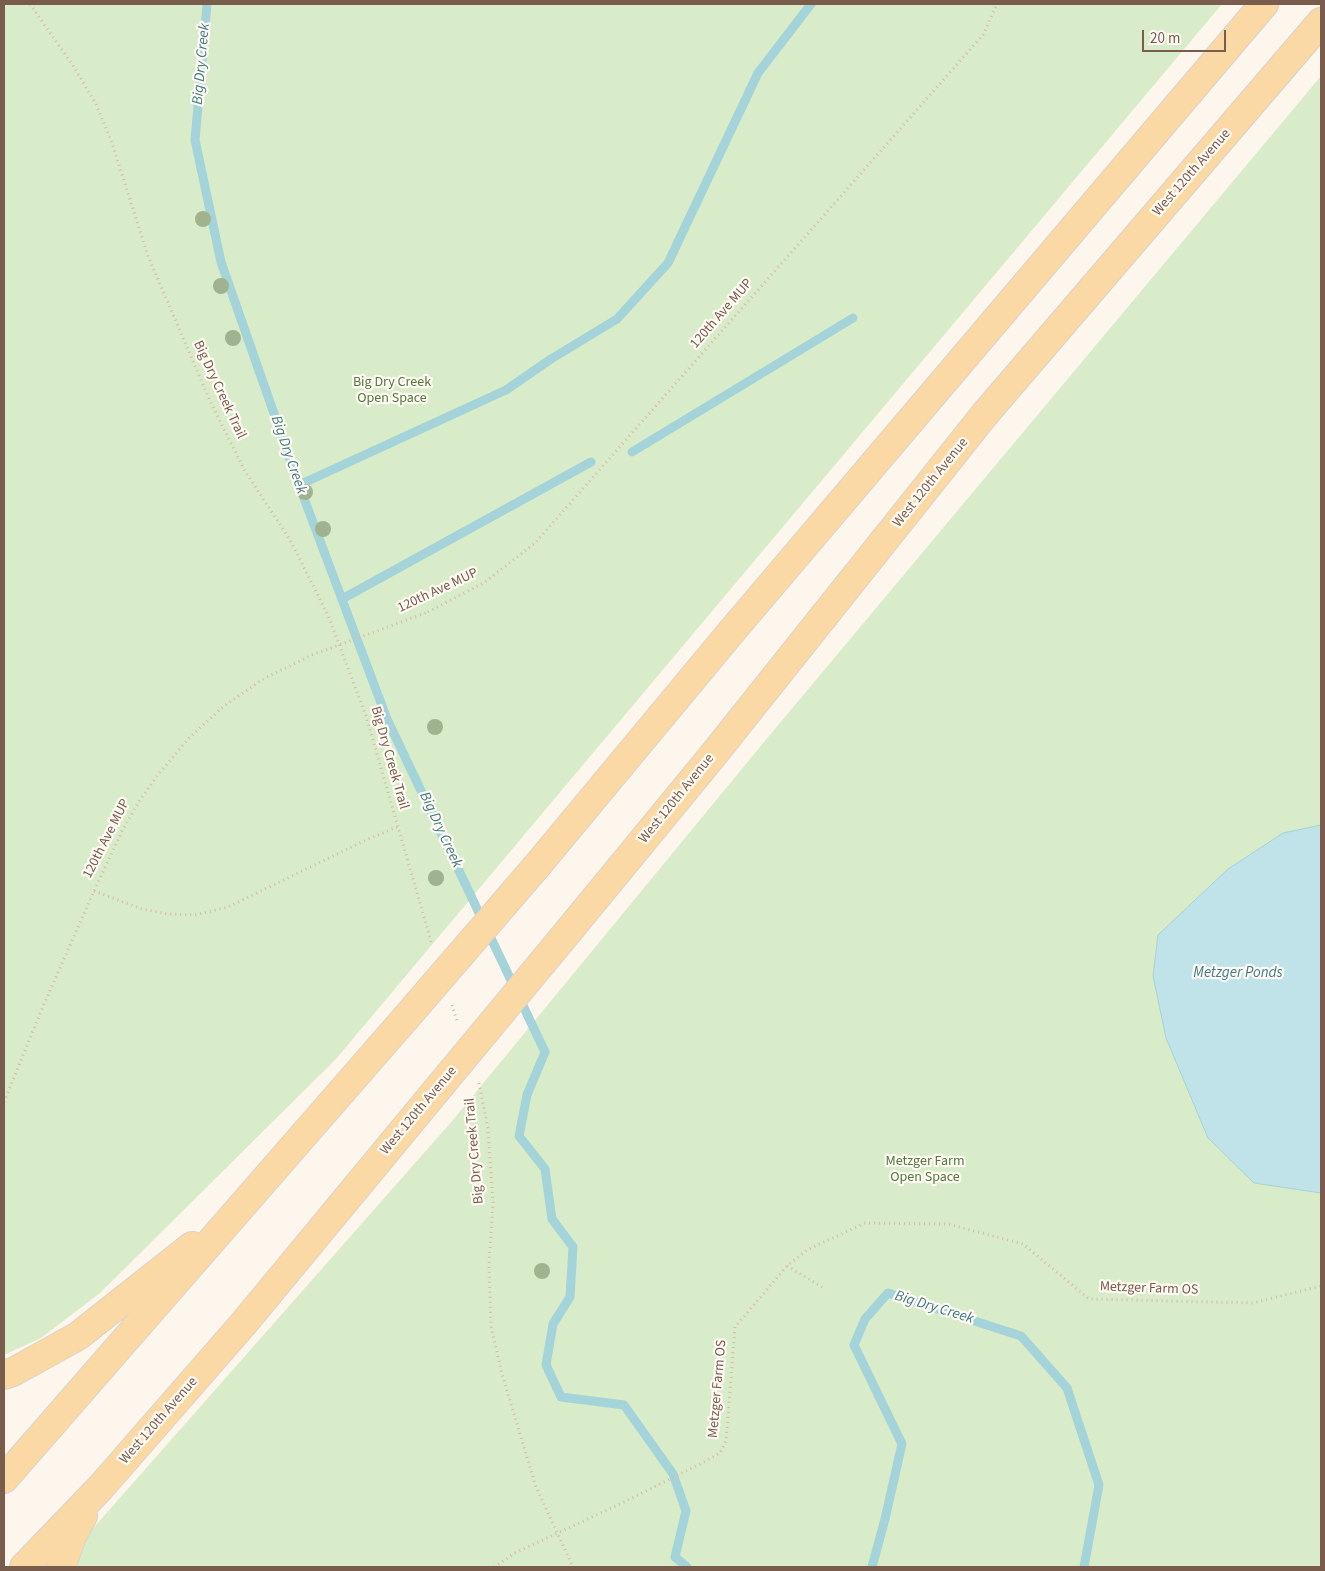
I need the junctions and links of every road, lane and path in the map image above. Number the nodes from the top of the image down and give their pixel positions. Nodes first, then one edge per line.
1 (30, 4) edge
2 (997, 4) edge
3 (1264, 4) edge
4 (1321, 22) edge
5 (397, 827) junction
6 (94, 891) junction
7 (432, 947) dead end
8 (450, 1000) dead end
9 (460, 1027) dead end
10 (478, 1081) dead end
11 (4, 1102) edge
12 (244, 1205) junction
13 (787, 1266) junction
14 (1321, 1286) edge
15 (824, 1288) dead end
16 (4, 1375) edge
17 (4, 1479) edge
18 (101, 1487) junction
19 (557, 1534) junction
20 (24, 1567) edge
21 (61, 1567) edge
22 (494, 1567) edge
23 (573, 1567) edge

1 - 5 path, Big Dry Creek Trail
2 - 6 path, 120th Ave MUP, bridge
3 - 12 main road, bridge
4 - 18 main road, West 120th Avenue, bridge
5 - 6 path
5 - 7 path, Big Dry Creek Trail
6 - 11 path, 120th Ave MUP
8 - 9 path
10 - 19 path, Big Dry Creek Trail
12 - 16 main road
12 - 17 main road
13 - 14 path, Metzger Farm OS
13 - 15 path
13 - 19 path, Metzger Farm OS
18 - 20 main road, West 120th Avenue
18 - 21 main road
19 - 22 path
19 - 23 path, Big Dry Creek Trail

